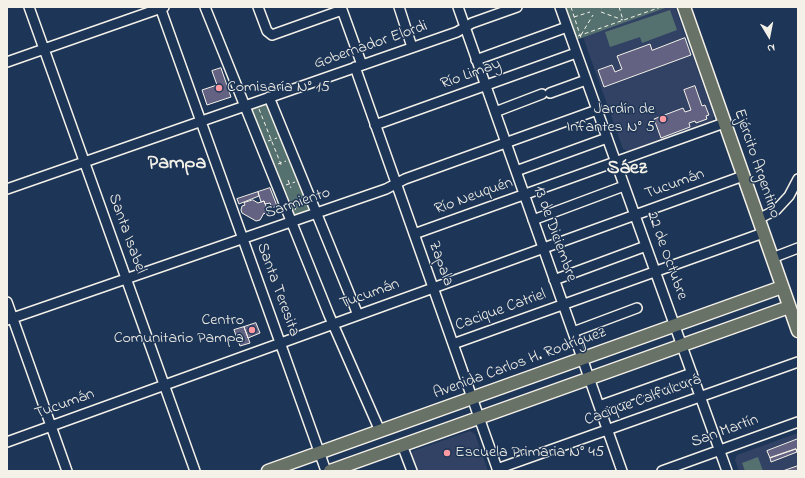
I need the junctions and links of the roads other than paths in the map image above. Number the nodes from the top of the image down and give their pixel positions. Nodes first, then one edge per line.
1 (29, 7) edge
2 (161, 7) edge
3 (205, 7) edge
4 (258, 7) edge
5 (399, 7) edge
6 (458, 7) edge
7 (517, 7) edge
8 (560, 7) edge
9 (684, 7) edge
10 (341, 8) edge
11 (465, 27) junction
12 (567, 27) junction
13 (412, 47) junction
14 (44, 49) junction
15 (576, 53) junction
16 (476, 60) junction
17 (7, 62) edge
18 (358, 66) junction
19 (586, 80) junction
20 (485, 85) junction
21 (269, 97) junction
22 (244, 106) junction
23 (597, 110) junction
24 (495, 112) junction
25 (200, 121) junction
26 (724, 123) junction
27 (375, 125) junction
28 (607, 138) junction
29 (506, 142) junction
30 (84, 162) junction
31 (616, 162) junction
32 (516, 171) junction
33 (743, 176) junction
34 (798, 179) edge
35 (396, 184) junction
36 (624, 186) junction
37 (7, 189) edge
38 (524, 195) junction
39 (316, 213) junction
40 (635, 215) junction
41 (293, 218) junction
42 (758, 219) junction
43 (533, 220) junction
44 (763, 233) junction
45 (414, 234) junction
46 (242, 239) junction
47 (646, 246) junction
48 (543, 248) junction
49 (798, 248) edge
50 (772, 258) junction
51 (655, 272) junction
52 (126, 279) junction
53 (554, 280) junction
54 (782, 287) junction
55 (433, 288) junction
56 (7, 302) edge
57 (563, 304) junction
58 (794, 305) edge
59 (637, 308) dead end
60 (358, 315) junction
61 (10, 319) edge
62 (333, 324) junction
63 (675, 325) junction
64 (798, 331) edge
65 (573, 332) junction
66 (280, 343) junction
67 (453, 344) junction
68 (682, 346) junction
69 (582, 358) junction
70 (798, 362) edge
71 (692, 373) junction
72 (590, 378) junction
73 (164, 385) junction
74 (700, 396) junction
75 (472, 398) junction
76 (599, 406) junction
77 (479, 418) junction
78 (798, 422) edge
79 (51, 426) junction
80 (608, 430) junction
81 (380, 431) junction
82 (7, 442) edge
83 (402, 445) junction
84 (720, 450) junction
85 (319, 453) junction
86 (498, 470) edge
87 (67, 471) edge
88 (195, 471) edge
89 (268, 471) edge
90 (326, 471) edge
91 (330, 471) edge
92 (412, 471) edge
93 (622, 471) edge
94 (662, 471) edge
95 (727, 471) edge

1 - 14 street, Santa Isabel
2 - 14 street
2 - 25 street, Santa Teresita
3 - 22 street
4 - 10 street
5 - 13 street
6 - 11 street, 13 de Diciembre
7 - 11 street, Gobernador Elordi
8 - 12 street, 22 de Octubre
9 - 26 main road, Ejército Argentino
10 - 18 street, Zapala
11 - 13 street, Gobernador Elordi
11 - 16 street, 13 de Diciembre
12 - 15 street, 22 de Octubre
12 - 16 street
13 - 18 street, Gobernador Elordi
14 - 17 street
14 - 30 street, Santa Isabel
15 - 19 street, 22 de Octubre
15 - 20 street, Río Limay
16 - 20 street, 13 de Diciembre
18 - 21 street, Gobernador Elordi
18 - 27 street, Zapala
19 - 23 street, 22 de Octubre
19 - 24 street
20 - 24 street, 13 de Diciembre
20 - 27 street, Río Limay
21 - 22 street, Gobernador Elordi
21 - 39 street
22 - 25 street, Gobernador Elordi
22 - 41 street
23 - 28 street, 22 de Octubre
23 - 29 street, Sarmiento
24 - 29 street, 13 de Diciembre
25 - 30 street, Gobernador Elordi
25 - 46 street, Santa Teresita
26 - 31 street, Río Neuquén
26 - 33 main road, Ejército Argentino
27 - 35 street, Zapala
28 - 31 street, 22 de Octubre
28 - 32 street
29 - 32 street, 13 de Diciembre
29 - 35 street, Sarmiento
30 - 37 street, Gobernador Elordi
30 - 52 street, Santa Isabel
31 - 36 street, 22 de Octubre
31 - 38 street, Río Neuquén
32 - 38 street, 13 de Diciembre
33 - 40 street, Tucumán
33 - 42 main road, Ejército Argentino
34 - 42 street
35 - 39 street, Sarmiento
35 - 45 street, Zapala
36 - 40 street, 22 de Octubre
36 - 43 street
38 - 43 street, 13 de Diciembre
38 - 45 street, Río Neuquén
39 - 41 street, Sarmiento
39 - 60 street
40 - 47 street, 22 de Octubre
40 - 48 street, Tucumán
41 - 46 street, Sarmiento
41 - 62 street
42 - 44 main road, Ejército Argentino
43 - 48 street, 13 de Diciembre
44 - 50 main road, Ejército Argentino
44 - 51 street, Cacique Catriel
45 - 55 street, Zapala
46 - 52 street, Sarmiento
46 - 66 street, Santa Teresita
47 - 51 street, 22 de Octubre
47 - 53 street
48 - 53 street, 13 de Diciembre
48 - 55 street, Tucumán
49 - 50 street
50 - 54 main road, Ejército Argentino
51 - 57 street, Cacique Catriel
51 - 63 street, 22 de Octubre
52 - 61 street, Sarmiento
52 - 73 street, Santa Isabel
53 - 57 street, 13 de Diciembre
54 - 58 main road, Ejército Argentino
54 - 63 main road, Avenida Carlos H. Rodríguez
55 - 60 street, Tucumán
55 - 67 street, Zapala
56 - 61 street
57 - 65 street, 13 de Diciembre
57 - 67 street, Cacique Catriel
58 - 64 main road, Ejército Argentino
58 - 68 main road
59 - 65 street
60 - 62 street, Tucumán
61 - 79 street
62 - 66 street, Tucumán
62 - 81 street
63 - 68 street, 22 de Octubre
63 - 69 main road, Avenida Carlos H. Rodríguez
65 - 69 street, 13 de Diciembre
66 - 73 street, Tucumán
66 - 85 street, Santa Teresita
67 - 75 street, Zapala
68 - 71 street, 22 de Octubre
68 - 72 main road
69 - 72 street, 13 de Diciembre
69 - 75 main road, Avenida Carlos H. Rodríguez
70 - 74 street, Cacique Calfulcurá
71 - 74 street, 22 de Octubre
71 - 76 street
72 - 76 street, 13 de Diciembre
72 - 77 main road
73 - 79 street, Tucumán
73 - 88 street, Santa Isabel
74 - 80 street, Cacique Calfulcurá
74 - 84 street, 22 de Octubre
75 - 77 street, Zapala
75 - 81 main road, Avenida Carlos H. Rodríguez
76 - 80 street, 13 de Diciembre
77 - 83 main road
77 - 86 street, Zapala
78 - 84 street, San Martín
79 - 82 street, Tucumán
79 - 87 street
80 - 86 street, Cacique Calfulcurá
80 - 93 street, 13 de Diciembre
81 - 85 main road, Avenida Carlos H. Rodríguez
83 - 91 main road
83 - 92 street
84 - 94 street, San Martín
84 - 95 street, 22 de Octubre
85 - 89 main road, Avenida Carlos H. Rodríguez
85 - 90 street, Santa Teresita

